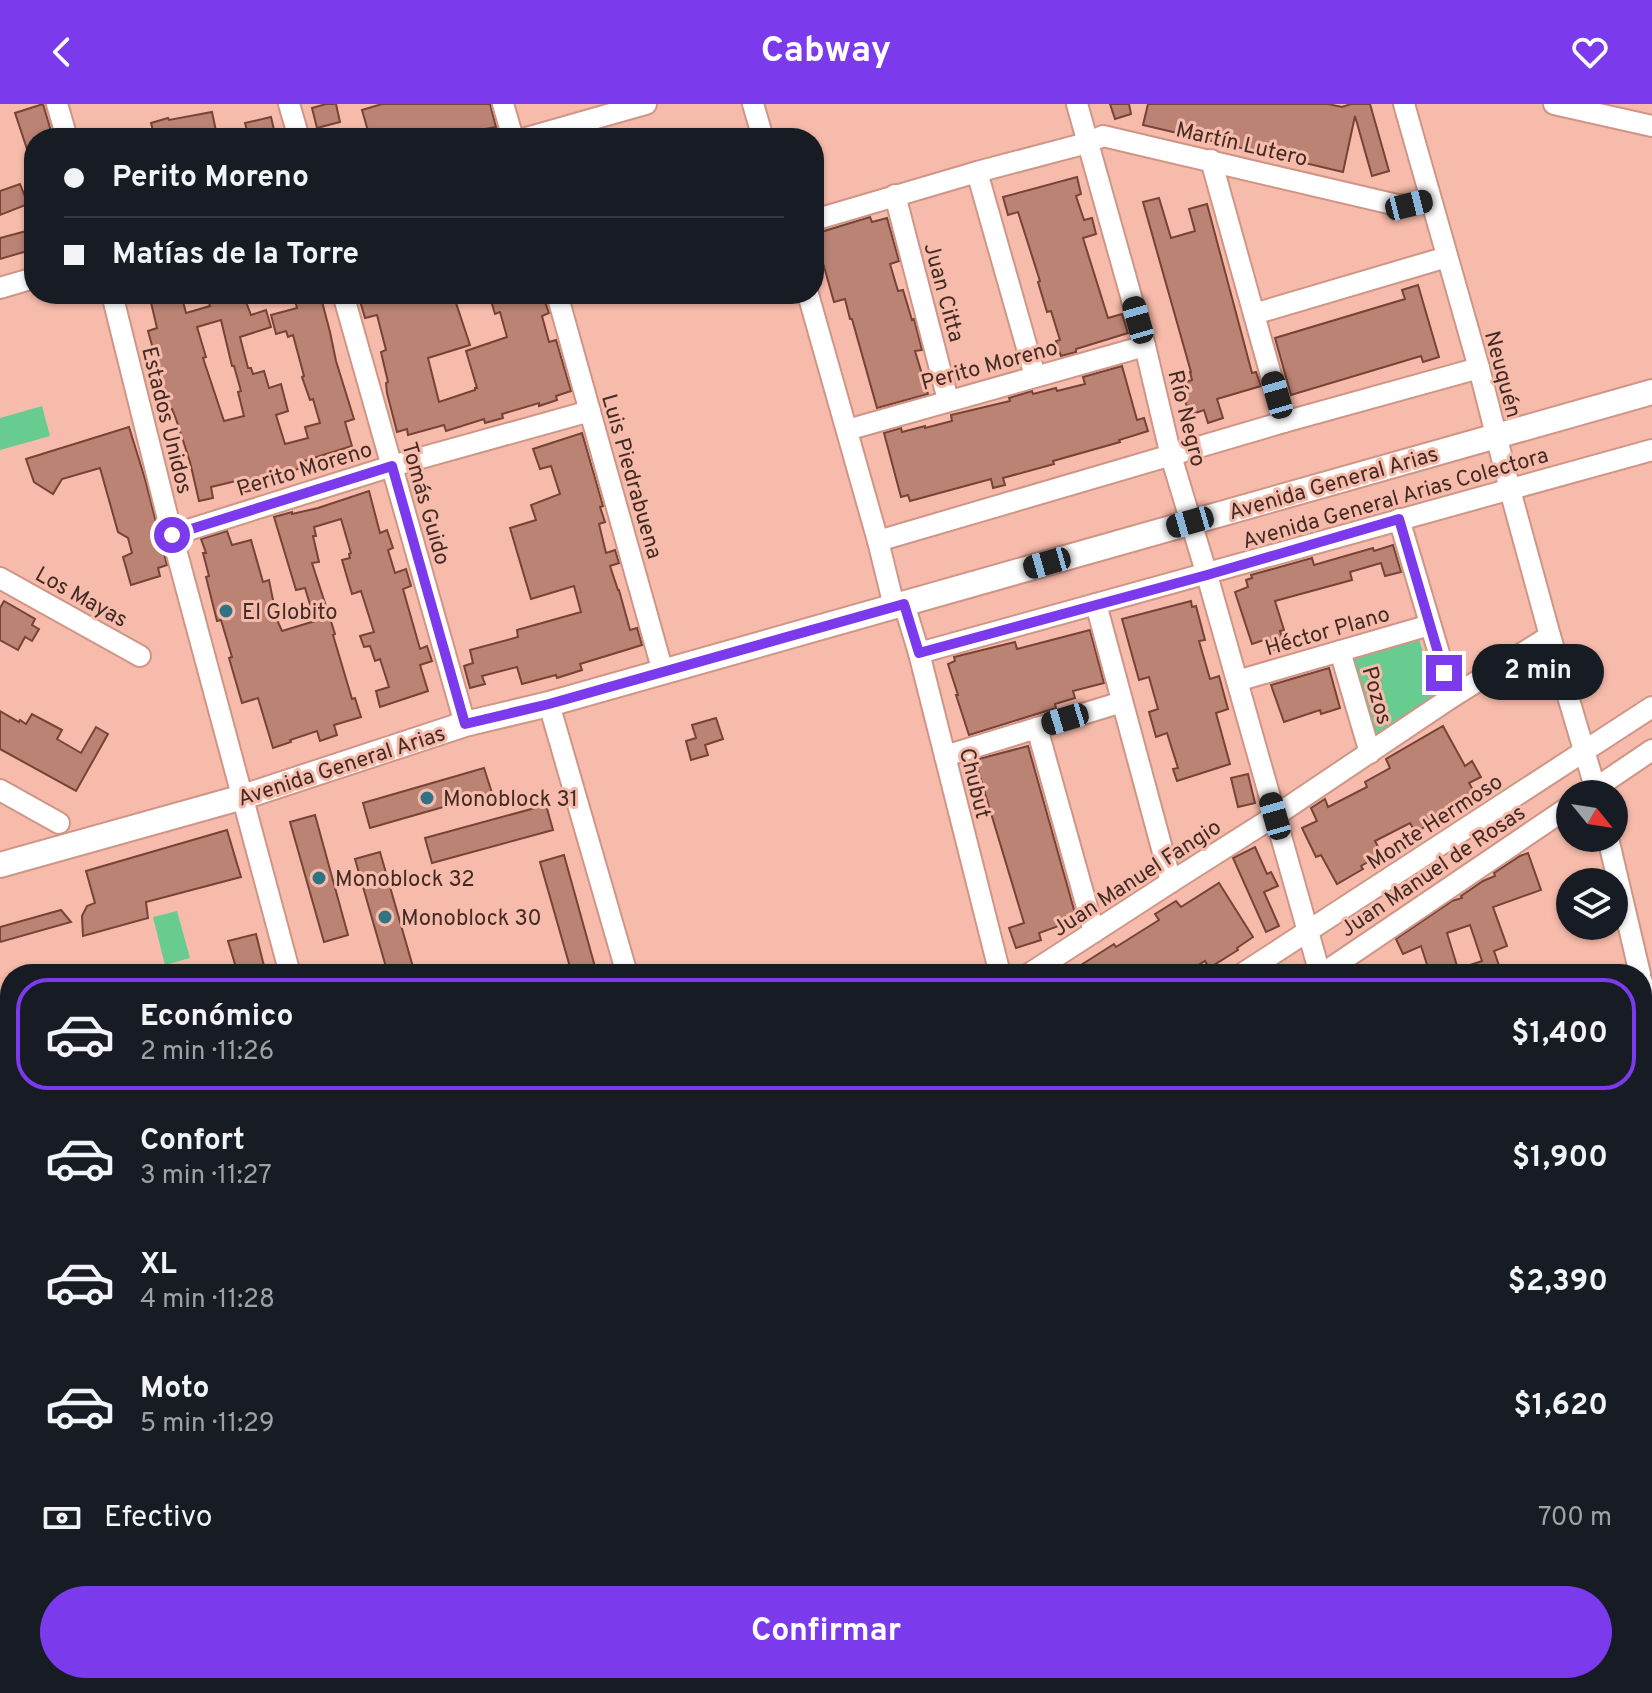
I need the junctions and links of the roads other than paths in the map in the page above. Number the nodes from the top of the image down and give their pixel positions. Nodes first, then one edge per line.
1 (57, 104) edge
2 (289, 104) edge
3 (503, 104) edge
4 (646, 104) edge
5 (753, 104) edge
6 (1077, 104) edge
7 (1404, 104) edge
8 (1554, 104) edge
9 (1652, 126) edge
10 (64, 128) edge
11 (296, 128) edge
12 (510, 128) edge
13 (561, 128) edge
14 (760, 128) edge
15 (1087, 143) junction
16 (1211, 160) junction
17 (977, 172) junction
18 (895, 195) junction
19 (1430, 200) junction
20 (824, 217) edge
21 (1447, 257) junction
22 (24, 281) edge
23 (0, 288) edge
24 (114, 304) edge
25 (346, 304) edge
26 (560, 304) edge
27 (811, 304) edge
28 (1254, 314) junction
29 (1145, 346) junction
30 (1479, 368) junction
31 (1035, 376) junction
32 (1652, 392) edge
33 (948, 400) junction
34 (590, 411) junction
35 (1284, 422) junction
36 (847, 430) junction
37 (1496, 436) junction
38 (1652, 450) edge
39 (1171, 456) junction
40 (392, 466) junction
41 (1510, 490) junction
42 (1399, 519) junction
43 (1190, 522) junction
44 (172, 535) junction
45 (878, 541) junction
46 (1207, 575) junction
47 (0, 578) edge
48 (1096, 604) junction
49 (899, 605) junction
50 (1430, 625) junction
51 (1550, 636) junction
52 (1340, 651) junction
53 (919, 653) junction
54 (140, 656) dead end
55 (663, 672) junction
56 (1237, 681) junction
57 (1452, 697) junction
58 (1122, 702) junction
59 (549, 704) junction
60 (1652, 707) edge
61 (465, 724) junction
62 (1037, 728) junction
63 (1652, 750) edge
64 (1584, 752) junction
65 (1370, 753) junction
66 (945, 756) junction
67 (1591, 780) edge
68 (1611, 780) edge
69 (0, 790) edge
70 (243, 797) junction
71 (1556, 815) edge
72 (1275, 816) junction
73 (59, 823) dead end
74 (1611, 852) edge
75 (0, 865) edge
76 (1171, 882) junction
77 (1094, 932) junction
78 (1307, 932) junction
79 (287, 964) edge
80 (624, 964) edge
81 (997, 964) edge
82 (1044, 964) edge
83 (1257, 964) edge
84 (1318, 964) edge
85 (1336, 964) edge
86 (1638, 964) edge

1 - 10 street
2 - 11 street
3 - 12 street
4 - 13 street
5 - 14 street
6 - 15 street, Río Negro
7 - 19 street, Neuquén
8 - 9 street
15 - 16 street, Martín Lutero
15 - 17 street, Martín Lutero
15 - 29 street, Río Negro
16 - 19 street, Martín Lutero
16 - 28 street
17 - 18 street, Martín Lutero
17 - 31 street
18 - 20 street, Martín Lutero
18 - 33 street, Juan Citta
19 - 21 street, Neuquén
21 - 28 street
21 - 30 street, Neuquén
22 - 23 street
24 - 44 street, Estados Unidos
25 - 40 street, Tomás Guido
26 - 34 street, Luis Piedrabuena
27 - 36 street, Chubut
28 - 35 street
29 - 31 street, Perito Moreno
29 - 39 street, Río Negro
30 - 35 street
30 - 37 street, Neuquén
31 - 33 street, Perito Moreno
32 - 37 main road, Avenida General Arias
33 - 36 street, Perito Moreno
34 - 40 street, Perito Moreno
34 - 55 street, Luis Piedrabuena
35 - 39 street
36 - 45 street, Chubut
37 - 41 street, Neuquén
37 - 43 main road, Avenida General Arias
38 - 41 street, Avenida General Arias Colectora
39 - 43 street, Río Negro
39 - 45 street
40 - 44 street, Perito Moreno
40 - 61 street, Tomás Guido
41 - 42 street, Avenida General Arias Colectora
41 - 51 street, Neuquén
42 - 46 street, Avenida General Arias Colectora
42 - 50 street
43 - 46 street, Río Negro
43 - 49 main road, Avenida General Arias
44 - 70 street, Estados Unidos
45 - 49 street, Chubut
46 - 48 street, Avenida General Arias Colectora
46 - 56 street, Río Negro
47 - 54 street, Los Mayas
48 - 53 street, Avenida General Arias Colectora
48 - 58 street
49 - 53 street, Chubut
49 - 55 main road, Avenida General Arias
50 - 52 street, Héctor Plano
50 - 57 street
51 - 57 street, Juan Manuel Fangio
51 - 64 street, Neuquén
52 - 56 street, Héctor Plano
52 - 65 street, Pozos
53 - 66 street, Chubut
55 - 59 main road, Avenida General Arias
56 - 72 street, Río Negro
57 - 65 street, Juan Manuel Fangio
58 - 62 street
58 - 76 street
59 - 61 main road, Avenida General Arias
59 - 80 street
60 - 64 street, Monte Hermoso
61 - 70 main road, Avenida General Arias
62 - 66 street
62 - 77 street
63 - 68 street
64 - 67 street, Neuquén
64 - 78 street, Monte Hermoso
65 - 72 street, Juan Manuel Fangio
66 - 81 street, Chubut
69 - 73 street
70 - 75 main road, Avenida General Arias
70 - 79 street, Estados Unidos
71 - 85 street, Juan Manuel de Rosas
72 - 76 street, Juan Manuel Fangio
72 - 78 street, Río Negro
74 - 86 street
76 - 77 street, Juan Manuel Fangio
77 - 82 street, Juan Manuel Fangio
78 - 83 street, Monte Hermoso
78 - 84 street, Río Negro

